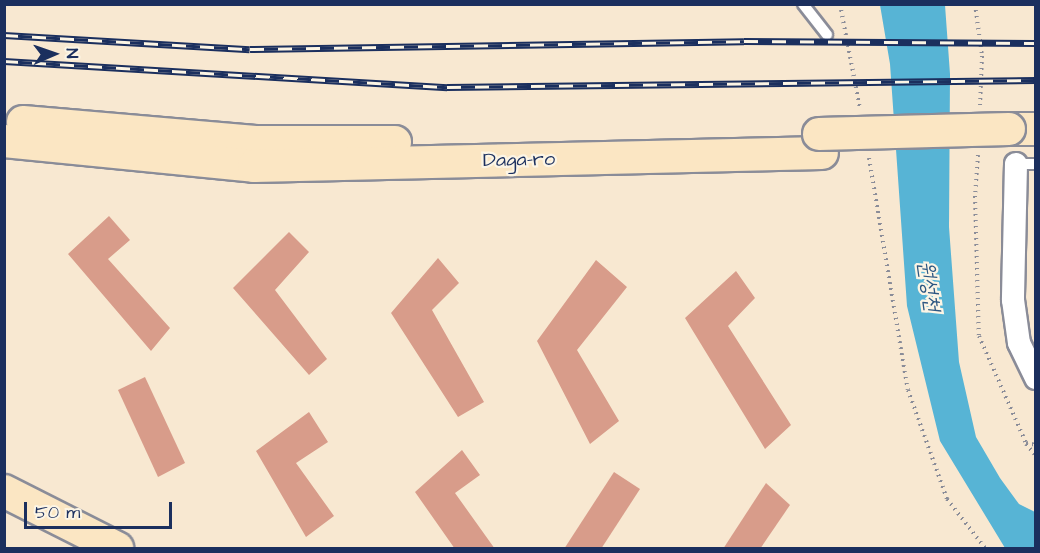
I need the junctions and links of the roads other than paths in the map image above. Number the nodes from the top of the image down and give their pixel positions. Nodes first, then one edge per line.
1 (803, 4) edge
2 (827, 34) dead end
3 (4, 120) edge
4 (4, 141) edge
5 (820, 144) junction
6 (1024, 148) edge
7 (1035, 378) edge
8 (4, 491) edge
9 (117, 549) edge

1 - 2 lane
3 - 5 street, Daga-ro
4 - 5 street, Daga-ro
5 - 6 street, Daga-ro
6 - 7 street
8 - 9 street

